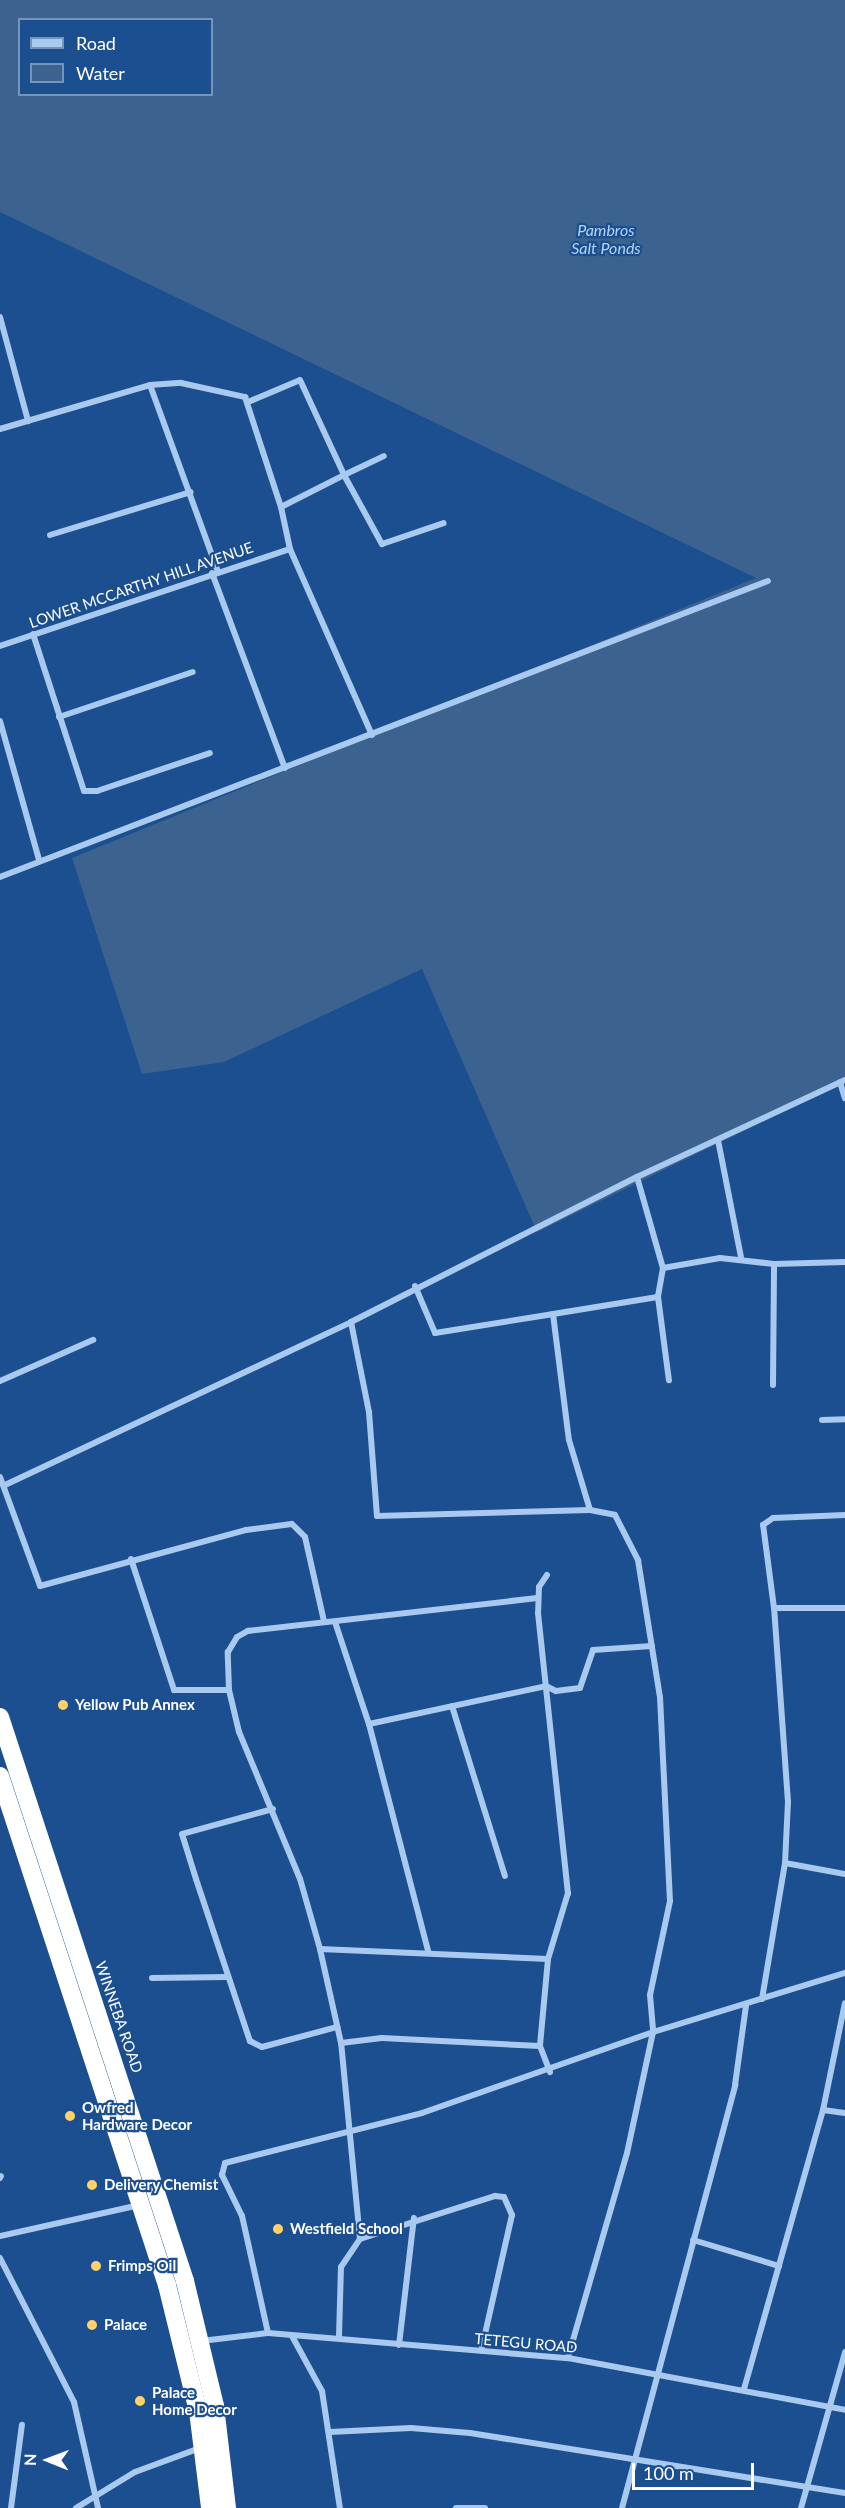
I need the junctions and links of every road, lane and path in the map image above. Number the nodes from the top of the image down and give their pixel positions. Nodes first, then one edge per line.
1 (0, 317) edge
2 (150, 385) junction
3 (248, 402) junction
4 (28, 421) junction
5 (0, 429) edge
6 (384, 456) dead end
7 (344, 475) junction
8 (191, 492) junction
9 (281, 507) junction
10 (444, 523) dead end
11 (50, 535) dead end
12 (290, 549) junction
13 (215, 573) junction
14 (768, 581) dead end
15 (33, 634) junction
16 (0, 646) edge
17 (193, 672) dead end
18 (59, 717) junction
19 (0, 721) edge
20 (372, 735) junction
21 (210, 753) dead end
22 (285, 768) junction
23 (39, 860) junction
24 (0, 877) edge
25 (842, 1081) edge
26 (845, 1098) edge
27 (718, 1140) junction
28 (637, 1177) junction
29 (741, 1257) junction
30 (845, 1262) edge
31 (774, 1264) junction
32 (663, 1268) junction
33 (415, 1287) junction
34 (658, 1297) junction
35 (553, 1314) junction
36 (351, 1322) junction
37 (93, 1340) dead end
38 (669, 1380) dead end
39 (0, 1381) edge
40 (773, 1385) dead end
41 (845, 1419) edge
42 (822, 1420) dead end
43 (0, 1477) edge
44 (4, 1485) junction
45 (590, 1510) junction
46 (845, 1515) edge
47 (131, 1559) junction
48 (547, 1575) dead end
49 (537, 1598) junction
50 (774, 1608) junction
51 (845, 1608) edge
52 (324, 1621) junction
53 (334, 1622) junction
54 (652, 1646) junction
55 (546, 1686) junction
56 (229, 1690) junction
57 (452, 1706) junction
58 (0, 1718) edge
59 (369, 1724) junction
60 (7, 1762) edge
61 (0, 1776) edge
62 (4, 1803) edge
63 (273, 1809) junction
64 (785, 1863) junction
65 (845, 1874) edge
66 (505, 1876) dead end
67 (320, 1949) junction
68 (428, 1952) junction
69 (548, 1959) junction
70 (845, 1973) edge
71 (228, 1977) junction
72 (152, 1978) dead end
73 (762, 1999) junction
74 (845, 2003) edge
75 (746, 2006) junction
76 (337, 2027) junction
77 (653, 2032) junction
78 (341, 2043) junction
79 (540, 2046) junction
80 (550, 2072) junction
81 (823, 2110) junction
82 (845, 2113) edge
83 (351, 2131) junction
84 (143, 2204) junction
85 (414, 2218) junction
86 (0, 2236) edge
87 (360, 2240) junction
88 (693, 2240) junction
89 (0, 2258) edge
90 (779, 2266) junction
91 (268, 2333) junction
92 (292, 2336) junction
93 (339, 2337) junction
94 (201, 2341) junction
95 (399, 2344) junction
96 (481, 2351) junction
97 (845, 2352) edge
98 (568, 2358) junction
99 (657, 2373) junction
100 (744, 2389) junction
101 (829, 2407) junction
102 (845, 2410) edge
103 (22, 2425) dead end
104 (330, 2432) junction
105 (203, 2447) junction
106 (637, 2460) junction
107 (808, 2487) junction
108 (845, 2493) edge
109 (95, 2498) junction
110 (11, 2508) edge
111 (76, 2508) edge
112 (98, 2508) edge
113 (210, 2508) edge
114 (227, 2508) edge
115 (340, 2508) edge
116 (456, 2508) edge
117 (485, 2508) edge
118 (622, 2508) edge
119 (801, 2508) edge

1 - 4 street
2 - 3 street
2 - 4 street
2 - 8 street
3 - 7 street
3 - 9 street
4 - 5 street
6 - 7 street
7 - 9 street
7 - 10 street
8 - 11 street
8 - 13 street
9 - 12 street
12 - 13 street, LOWER MCCARTHY HILL AVENUE
12 - 20 street
13 - 15 street, LOWER MCCARTHY HILL AVENUE
13 - 22 street
14 - 20 street
15 - 16 street, LOWER MCCARTHY HILL AVENUE
15 - 18 street
17 - 18 street
18 - 21 street
19 - 23 street
20 - 22 street
22 - 23 street
23 - 24 street
25 - 26 street
25 - 27 street
27 - 28 street
27 - 29 street
28 - 32 street
28 - 33 street
29 - 31 street
29 - 32 street
30 - 31 street
31 - 40 street
32 - 34 street
33 - 35 street
33 - 36 street
34 - 35 street
34 - 38 street
35 - 45 street
36 - 44 street
36 - 45 street
37 - 39 street
41 - 42 street
43 - 44 street
44 - 47 street
45 - 54 street
46 - 50 street
47 - 52 street
47 - 56 street
48 - 49 street
49 - 53 street
49 - 55 street
50 - 51 street
50 - 64 street
52 - 53 street
52 - 56 street
53 - 59 street
54 - 55 street
54 - 77 street
55 - 57 street
55 - 69 street
56 - 63 street
57 - 59 street
57 - 66 street
58 - 60 highway, WINNEBA ROAD
59 - 68 street
60 - 94 highway, WINNEBA ROAD
61 - 62 highway
62 - 84 highway
63 - 67 street
63 - 71 street
64 - 65 street
64 - 73 street
67 - 68 street
67 - 76 street
68 - 69 street
69 - 79 street
70 - 73 street
71 - 72 street
71 - 76 street
73 - 75 street
74 - 81 street
75 - 77 street
75 - 88 street
76 - 78 street
77 - 80 street
77 - 98 street
78 - 79 street
78 - 83 street
79 - 80 street
80 - 83 street
81 - 82 street
81 - 90 street
83 - 87 street
83 - 91 street
84 - 86 street
84 - 105 highway
85 - 87 street
85 - 95 street
85 - 96 street
87 - 93 street
88 - 90 street
88 - 99 street
89 - 109 street
90 - 100 street
91 - 92 street, TETEGU ROAD
91 - 94 street, TETEGU ROAD
92 - 93 street, TETEGU ROAD
92 - 104 street
93 - 95 street, TETEGU ROAD
94 - 114 highway, WINNEBA ROAD
95 - 96 street, TETEGU ROAD
96 - 98 street, TETEGU ROAD
97 - 101 street
98 - 99 street, TETEGU ROAD
99 - 100 street, TETEGU ROAD
99 - 106 street
100 - 101 street, TETEGU ROAD
101 - 102 street, TETEGU ROAD
101 - 107 street
103 - 110 street
104 - 106 street
104 - 115 street
105 - 109 street
105 - 113 highway
106 - 107 street
106 - 118 street
107 - 108 street
107 - 119 street
109 - 111 street
109 - 112 street
116 - 117 street

